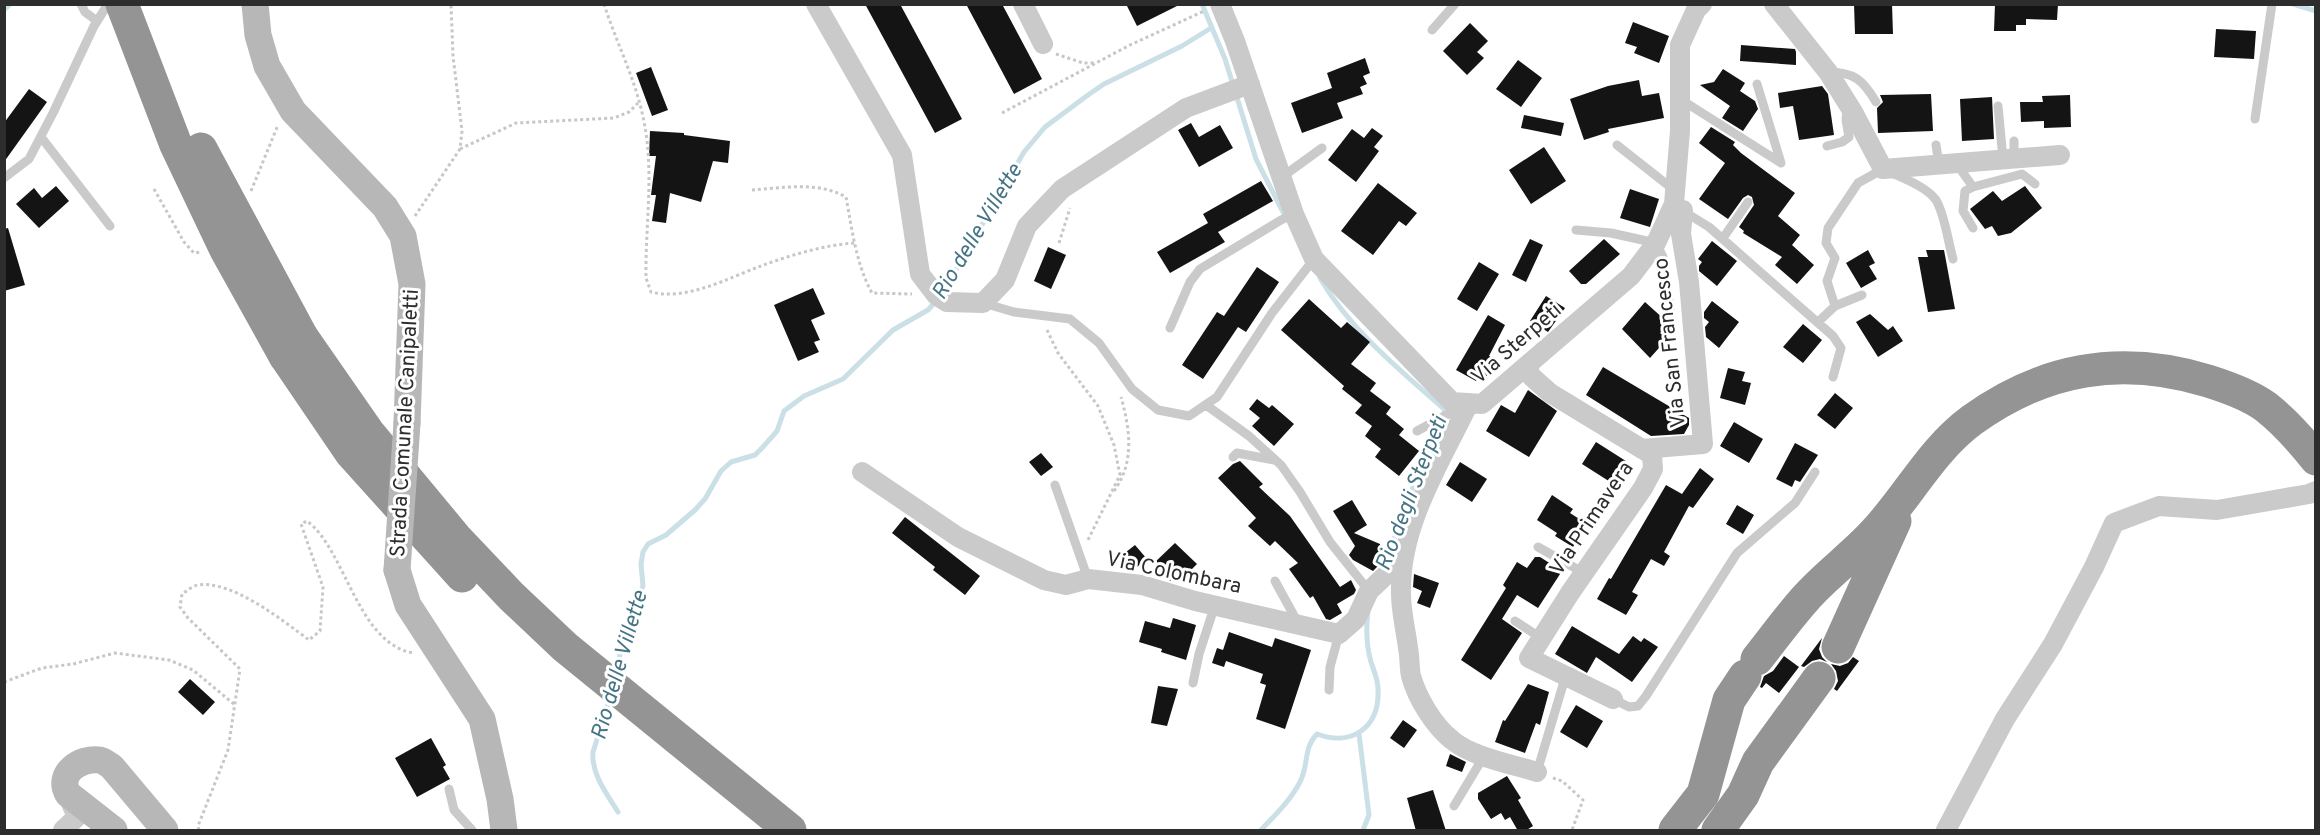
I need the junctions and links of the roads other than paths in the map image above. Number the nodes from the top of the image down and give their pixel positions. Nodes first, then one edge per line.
1 (81, 4) edge
2 (108, 4) edge
3 (145, 4) edge
4 (255, 4) edge
5 (816, 4) edge
6 (1023, 4) edge
7 (1220, 4) edge
8 (1455, 4) edge
9 (1702, 4) edge
10 (1774, 4) edge
11 (2272, 6) edge
12 (110, 13) edge
13 (1432, 30) dead end
14 (1043, 44) road end
15 (1828, 72) junction
16 (1757, 84) dead end
17 (1240, 87) junction
18 (1680, 99) junction
19 (1876, 102) dead end
20 (1848, 103) junction
21 (1998, 106) dead end
22 (2255, 119) dead end
23 (41, 137) junction
24 (1936, 144) dead end
25 (1617, 145) dead end
26 (1827, 147) dead end
27 (1322, 148) dead end
28 (2010, 153) junction
29 (2060, 155) dead end
30 (1948, 164) junction
31 (1883, 169) junction
32 (1282, 177) junction
33 (4, 178) edge
34 (2035, 184) dead end
35 (1973, 187) junction
36 (1677, 202) junction
37 (1748, 202) dead end
38 (1290, 216) junction
39 (110, 226) dead end
40 (1973, 228) dead end
41 (1576, 230) dead end
42 (1723, 238) junction
43 (1656, 243) junction
44 (1953, 259) dead end
45 (1311, 263) junction
46 (1862, 295) dead end
47 (983, 303) junction
48 (1835, 306) junction
49 (1672, 322) dead end
50 (1818, 322) junction
51 (1170, 328) dead end
52 (294, 347) junction
53 (1526, 366) junction
54 (1833, 377) dead end
55 (1469, 403) junction
56 (1206, 405) junction
57 (1418, 431) dead end
58 (1642, 449) junction
59 (1233, 456) dead end
60 (2316, 459) edge
61 (1276, 460) junction
62 (862, 472) dead end
63 (1815, 472) dead end
64 (1055, 485) dead end
65 (1910, 489) junction
66 (2312, 493) edge
67 (1538, 547) dead end
68 (1402, 567) junction
69 (1584, 573) junction
70 (1088, 579) junction
71 (1275, 581) dead end
72 (1373, 589) junction
73 (1215, 605) junction
74 (1515, 621) dead end
75 (1299, 625) junction
76 (1339, 634) junction
77 (1541, 638) junction
78 (1838, 647) dead end
79 (1565, 678) junction
80 (1819, 678) dead end
81 (1194, 683) dead end
82 (1329, 690) dead end
83 (1613, 699) joint
84 (674, 750) junction
85 (1485, 755) junction
86 (1758, 762) junction
87 (1537, 772) joint
88 (449, 789) dead end
89 (73, 804) junction
90 (1455, 806) dead end
91 (63, 831) edge
92 (100, 831) edge
93 (114, 831) edge
94 (165, 831) edge
95 (472, 831) edge
96 (504, 831) edge
97 (756, 831) edge
98 (790, 831) edge
99 (1675, 831) edge
100 (1697, 831) edge
101 (1719, 831) edge
102 (1946, 831) edge

1 - 12 lane
2 - 12 lane
3 - 52 highway, bridge
4 - 96 street, Strada Comunale Canipaletti, bridge
5 - 47 street
6 - 14 street
7 - 17 street, Via Sterpeti
8 - 13 lane
9 - 18 street, Via Sterpeti
10 - 15 street
11 - 22 lane
12 - 23 lane
12 - 52 highway, bridge
15 - 19 lane
15 - 20 street
16 - 18 lane
17 - 32 street, Via Sterpeti
17 - 47 street
18 - 36 street, Via Sterpeti
20 - 26 lane
20 - 31 street
21 - 28 lane
23 - 33 lane
23 - 39 lane
24 - 30 lane
25 - 36 lane
27 - 32 lane
28 - 29 street
28 - 30 street
30 - 31 street
30 - 35 lane
31 - 44 lane
31 - 48 lane
32 - 38 street, Via Sterpeti
34 - 35 lane
35 - 40 lane
36 - 42 lane
36 - 43 street, Via Sterpeti
36 - 58 street, Via San Francesco
37 - 42 lane
38 - 45 street, Via Sterpeti
38 - 51 lane
41 - 43 lane
42 - 50 lane
43 - 49 lane
43 - 53 street, Via Sterpeti
45 - 55 street, Via Sterpeti
45 - 56 lane
46 - 48 lane
47 - 56 lane
48 - 50 lane
50 - 54 lane
52 - 84 highway
53 - 55 street, Via Sterpeti
53 - 58 street, Via Primavera
55 - 57 lane
55 - 68 street
56 - 61 lane
58 - 69 street, Via Primavera
59 - 61 lane
60 - 65 highway
61 - 72 lane
62 - 70 street, Via Colombara
63 - 83 lane
64 - 70 lane
65 - 78 highway
65 - 99 highway
66 - 102 street
67 - 69 lane
68 - 72 street
68 - 85 street
69 - 77 street, Via Primavera
70 - 73 street, Via Colombara
71 - 75 lane
72 - 76 street
73 - 75 street, Via Colombara
73 - 81 lane
74 - 77 lane
75 - 76 street, Via Colombara
76 - 82 lane
77 - 79 street, Via Primavera
79 - 83 street, Via Primavera
79 - 87 lane
80 - 86 highway
84 - 97 highway
84 - 98 highway
85 - 87 street
85 - 90 lane
86 - 100 highway
86 - 101 highway
88 - 95 lane
89 - 91 street
89 - 92 street
89 - 93 street
89 - 94 street

